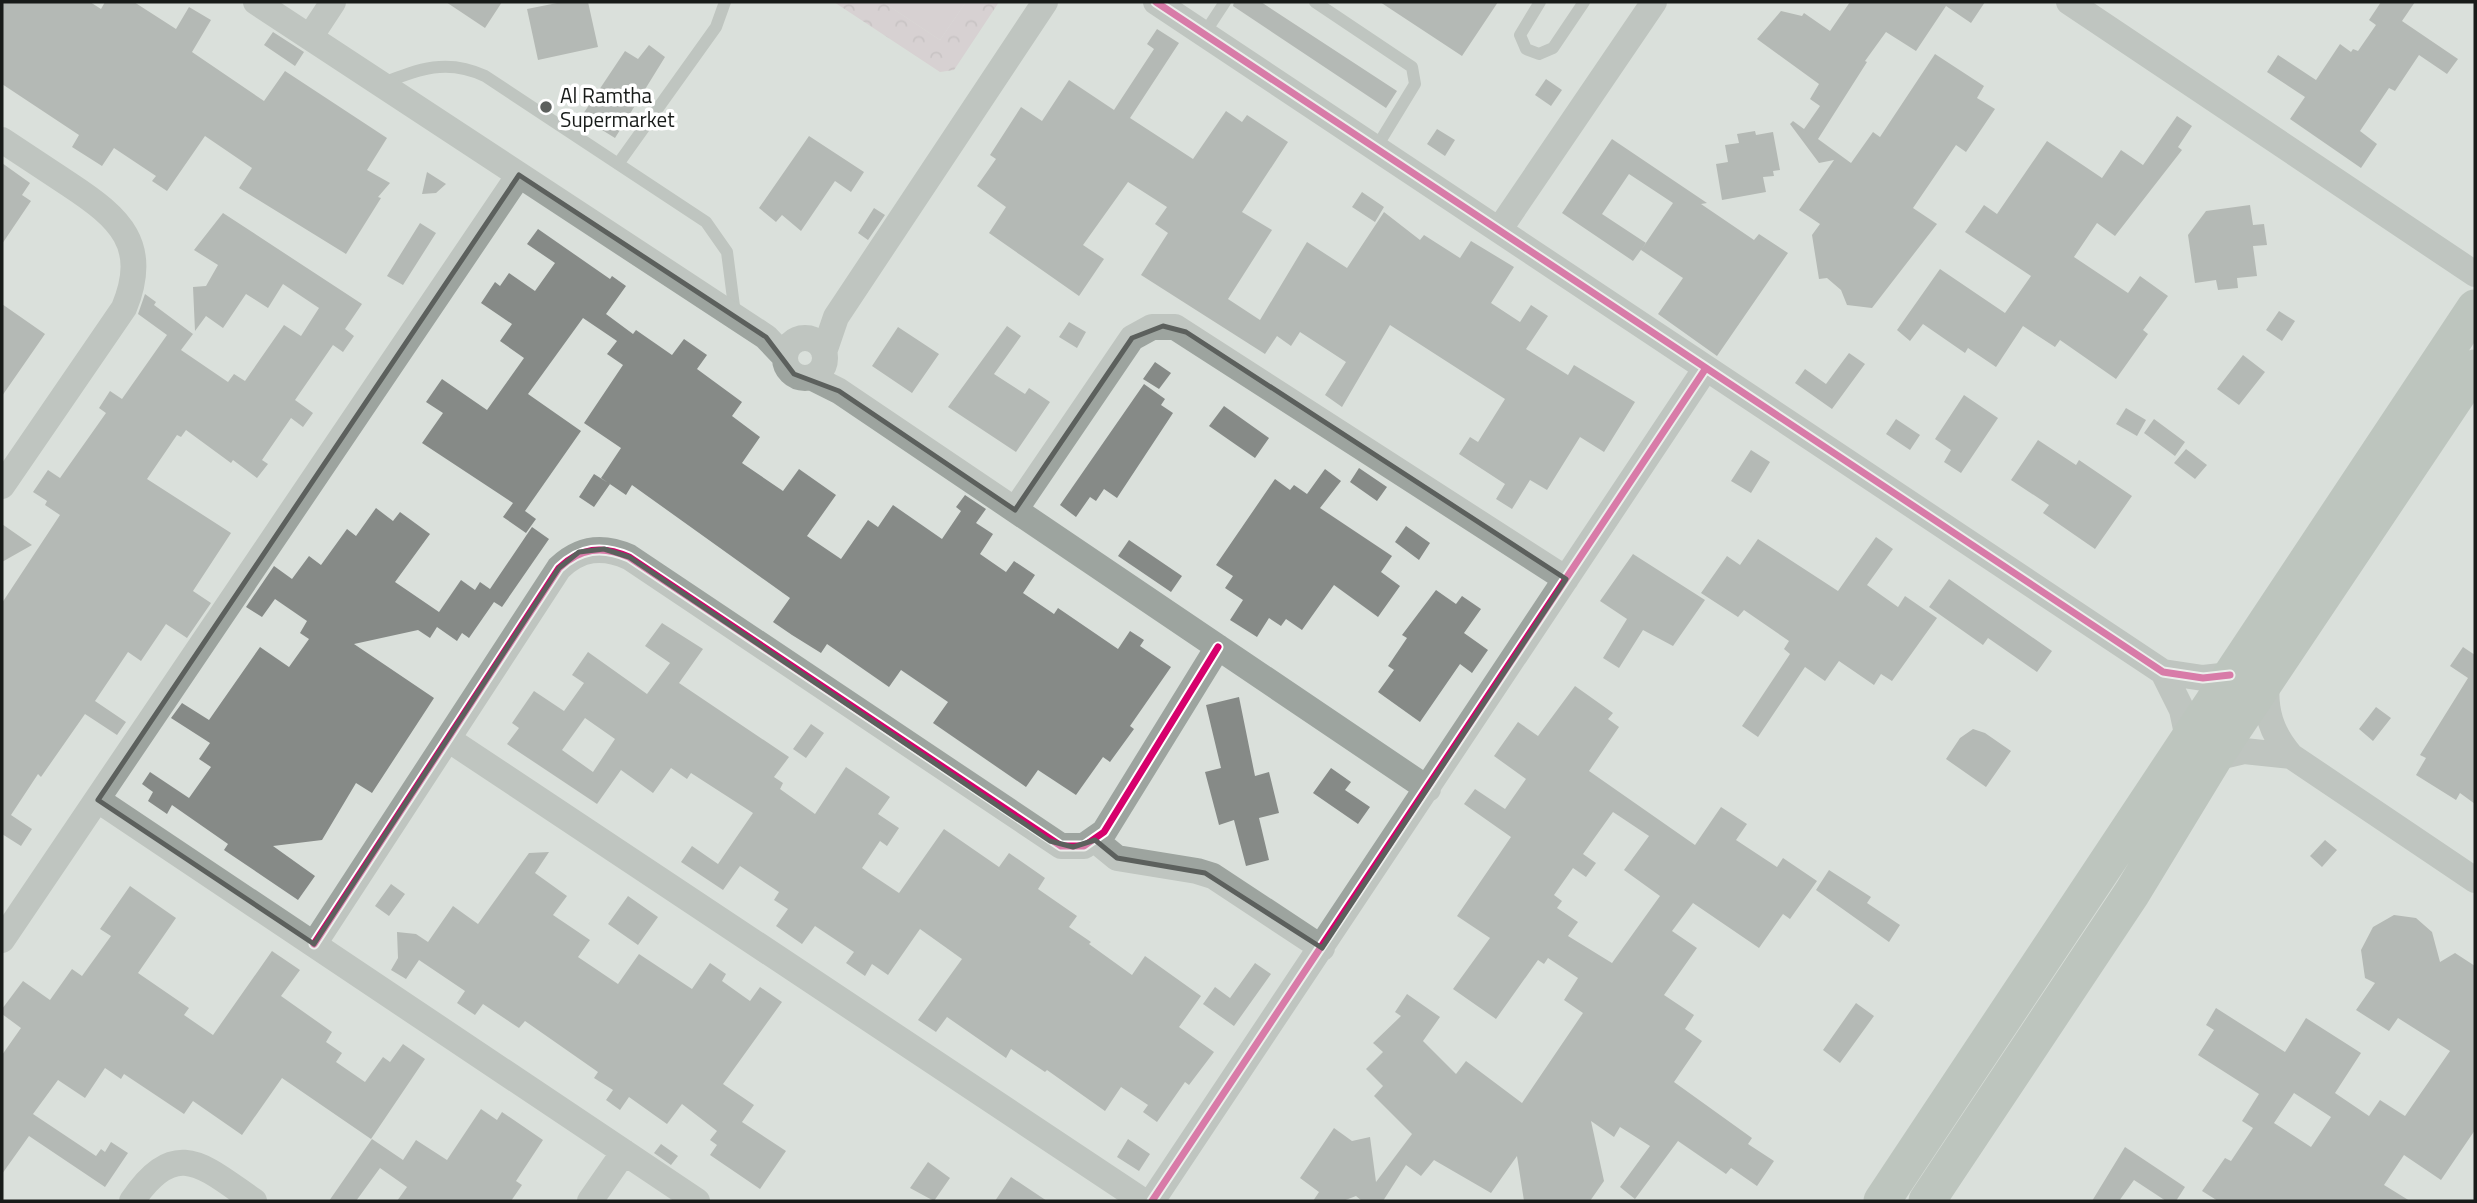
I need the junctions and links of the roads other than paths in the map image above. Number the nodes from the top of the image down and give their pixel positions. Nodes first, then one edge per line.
1 (256, 2) edge
2 (333, 2) edge
3 (726, 2) edge
4 (1045, 2) edge
5 (1156, 2) edge
6 (1225, 2) edge
7 (1315, 2) edge
8 (1540, 2) edge
9 (1584, 2) edge
10 (1654, 2) edge
11 (2069, 2) edge
12 (1205, 34) junction
13 (310, 37) junction
14 (382, 83) junction
15 (2, 140) edge
16 (1376, 148) junction
17 (618, 164) junction
18 (519, 175) junction
19 (1499, 230) junction
20 (2475, 274) edge
21 (2475, 308) edge
22 (735, 318) junction
23 (808, 355) junction
24 (1706, 368) junction
25 (2475, 368) edge
26 (11, 453) edge
27 (2, 486) edge
28 (1015, 510) junction
29 (1566, 579) junction
30 (1218, 647) junction
31 (2162, 672) junction
32 (2230, 675) junction
33 (2267, 680) junction
34 (448, 738) junction
35 (2201, 748) junction
36 (2291, 756) junction
37 (1428, 789) junction
38 (98, 800) junction
39 (1095, 840) junction
40 (2475, 880) edge
41 (2, 940) edge
42 (314, 944) junction
43 (1322, 948) junction
44 (624, 1152) junction
45 (137, 1195) edge
46 (254, 1201) edge
47 (590, 1201) edge
48 (697, 1201) edge
49 (1143, 1201) edge
50 (1152, 1201) edge
51 (1882, 1201) edge
52 (1927, 1201) edge

1 - 13 street
2 - 13 street
3 - 17 lane
4 - 23 street
5 - 12 street
6 - 12 lane
7 - 16 lane
8 - 9 lane
10 - 19 street
11 - 20 street
12 - 16 street
13 - 14 street
14 - 17 lane
14 - 18 street
15 - 26 street
16 - 19 street
17 - 22 lane
18 - 22 street
18 - 38 street
19 - 24 street
21 - 32 main road
22 - 23 street
23 - 28 street
24 - 29 street
24 - 31 street
25 - 33 main road
26 - 27 street
28 - 29 street
28 - 30 street
29 - 37 street
30 - 37 street
30 - 39 street
31 - 32 street
31 - 35 street
32 - 35 main road
33 - 35 main road
33 - 36 street
34 - 39 street
34 - 42 street
34 - 49 street
35 - 36 street
35 - 51 main road
35 - 52 main road
36 - 40 street
37 - 43 street
38 - 41 street
38 - 42 street
39 - 43 street
42 - 44 street
43 - 50 street
44 - 47 street
44 - 48 street
45 - 46 street

